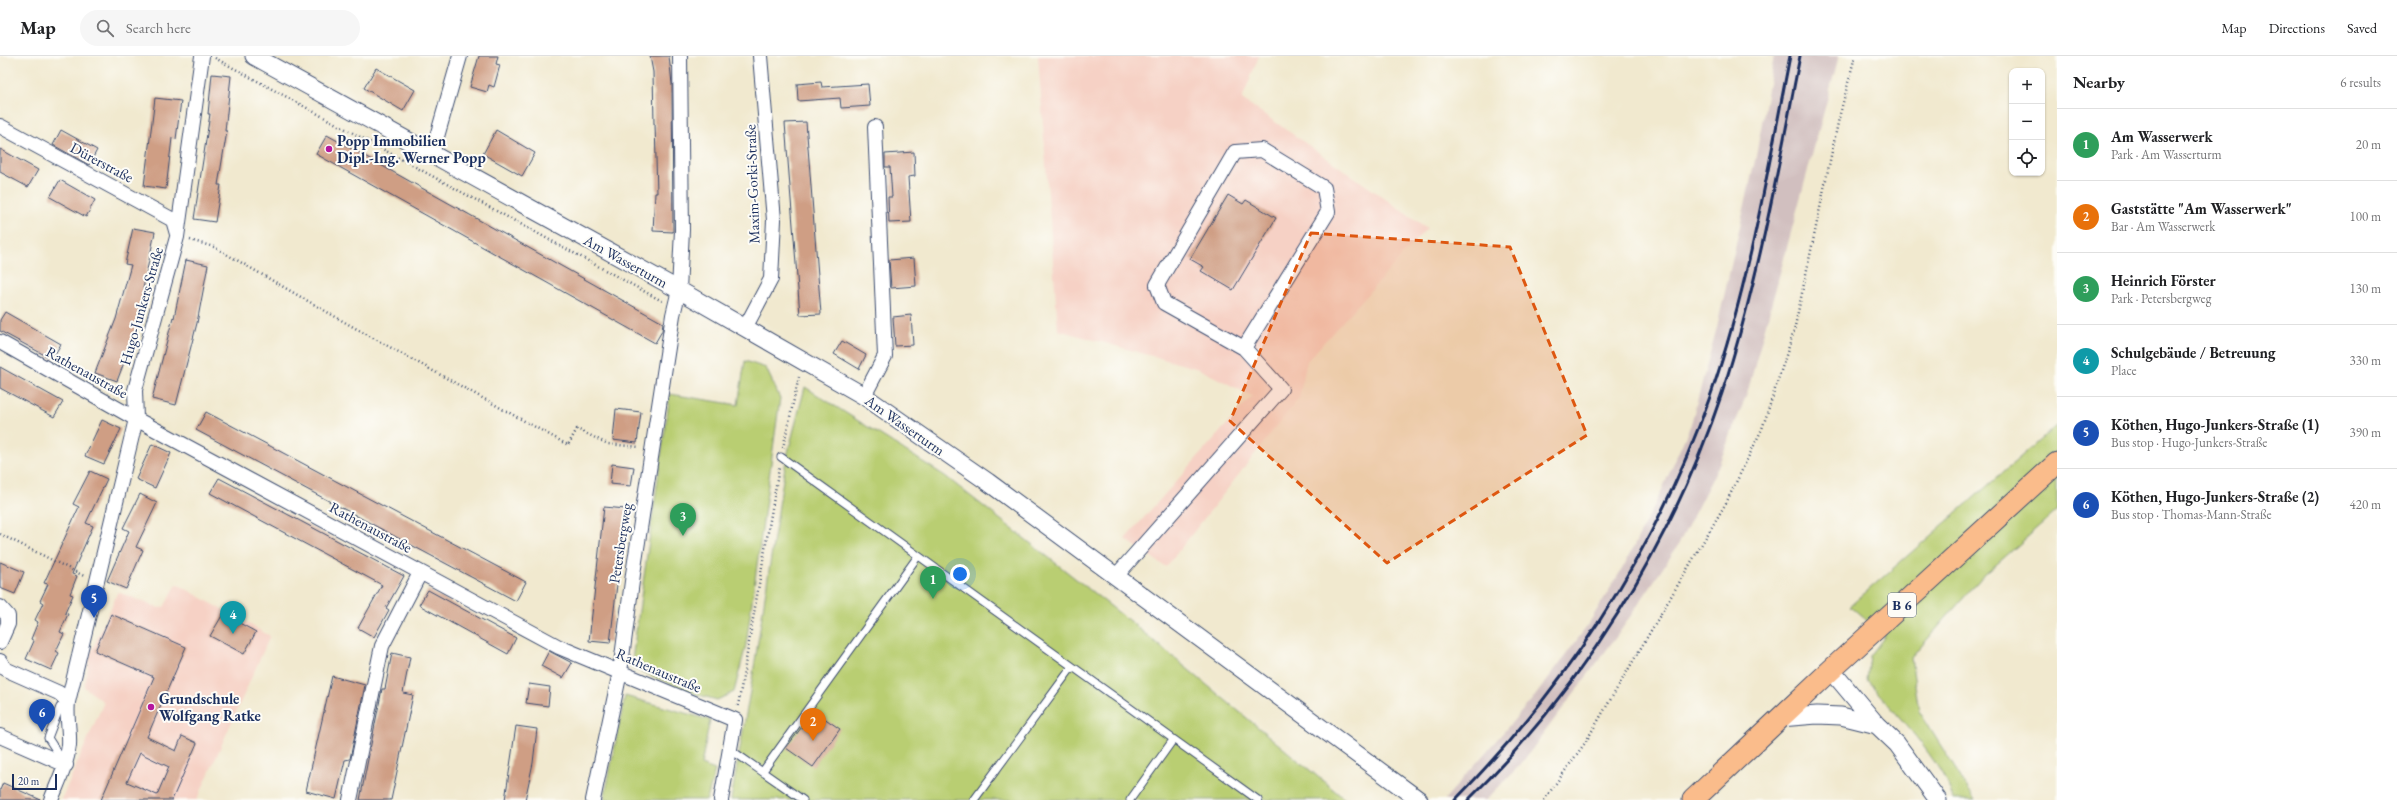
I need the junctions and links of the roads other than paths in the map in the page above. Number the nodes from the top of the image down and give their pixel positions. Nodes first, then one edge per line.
1 (202, 56) edge
2 (254, 56) edge
3 (460, 56) edge
4 (680, 56) edge
5 (760, 56) edge
6 (0, 126) edge
7 (875, 127) dead end
8 (432, 154) junction
9 (177, 237) junction
10 (679, 290) junction
11 (745, 328) junction
12 (0, 342) edge
13 (1244, 348) junction
14 (864, 396) junction
15 (136, 419) junction
16 (781, 457) road end
17 (2057, 463) edge
18 (918, 556) junction
19 (420, 573) junction
20 (1116, 576) junction
21 (0, 607) edge
22 (0, 642) edge
23 (0, 661) edge
24 (1072, 666) junction
25 (1831, 670) junction
26 (620, 672) junction
27 (68, 702) junction
28 (1780, 718) junction
29 (1877, 725) junction
30 (0, 736) edge
31 (1173, 740) junction
32 (731, 750) junction
33 (66, 765) junction
34 (763, 771) junction
35 (51, 800) edge
36 (350, 800) edge
37 (594, 800) edge
38 (721, 800) edge
39 (803, 800) edge
40 (974, 800) edge
41 (1130, 800) edge
42 (1258, 800) edge
43 (1419, 800) edge
44 (1693, 800) edge
45 (1938, 800) edge

1 - 9 street, Hugo-Junkers-Straße
2 - 8 street, Am Wasserturm
3 - 8 street
4 - 10 street
5 - 11 street, Maxim-Gorki-Straße
6 - 9 street, Dürerstraße
7 - 14 street
8 - 10 street, Am Wasserturm
9 - 15 street, Hugo-Junkers-Straße
10 - 11 street, Am Wasserturm
10 - 26 street, Petersbergweg
11 - 14 street, Am Wasserturm
12 - 15 street, Rathenaustraße
13 - 13 street
13 - 20 street
14 - 20 street, Am Wasserturm
15 - 19 street, Rathenaustraße
15 - 27 street, Hugo-Junkers-Straße
16 - 18 lane
17 - 25 main road, B 6
18 - 24 lane
18 - 34 lane
19 - 26 street, Rathenaustraße
19 - 36 street
20 - 43 street, Am Wasserturm
21 - 22 street
23 - 27 street
24 - 31 lane
24 - 40 lane
25 - 28 main road, B 6
25 - 29 street
26 - 32 street, Rathenaustraße
26 - 37 street, Petersbergweg
27 - 33 street, Hugo-Junkers-Straße
27 - 33 lane, Hugo-Junkers-Straße
28 - 29 street
28 - 44 main road, B 6
29 - 45 street
30 - 33 street
31 - 41 lane
31 - 42 lane
32 - 34 lane
32 - 38 street
33 - 35 street, Hugo-Junkers-Straße
34 - 39 lane

